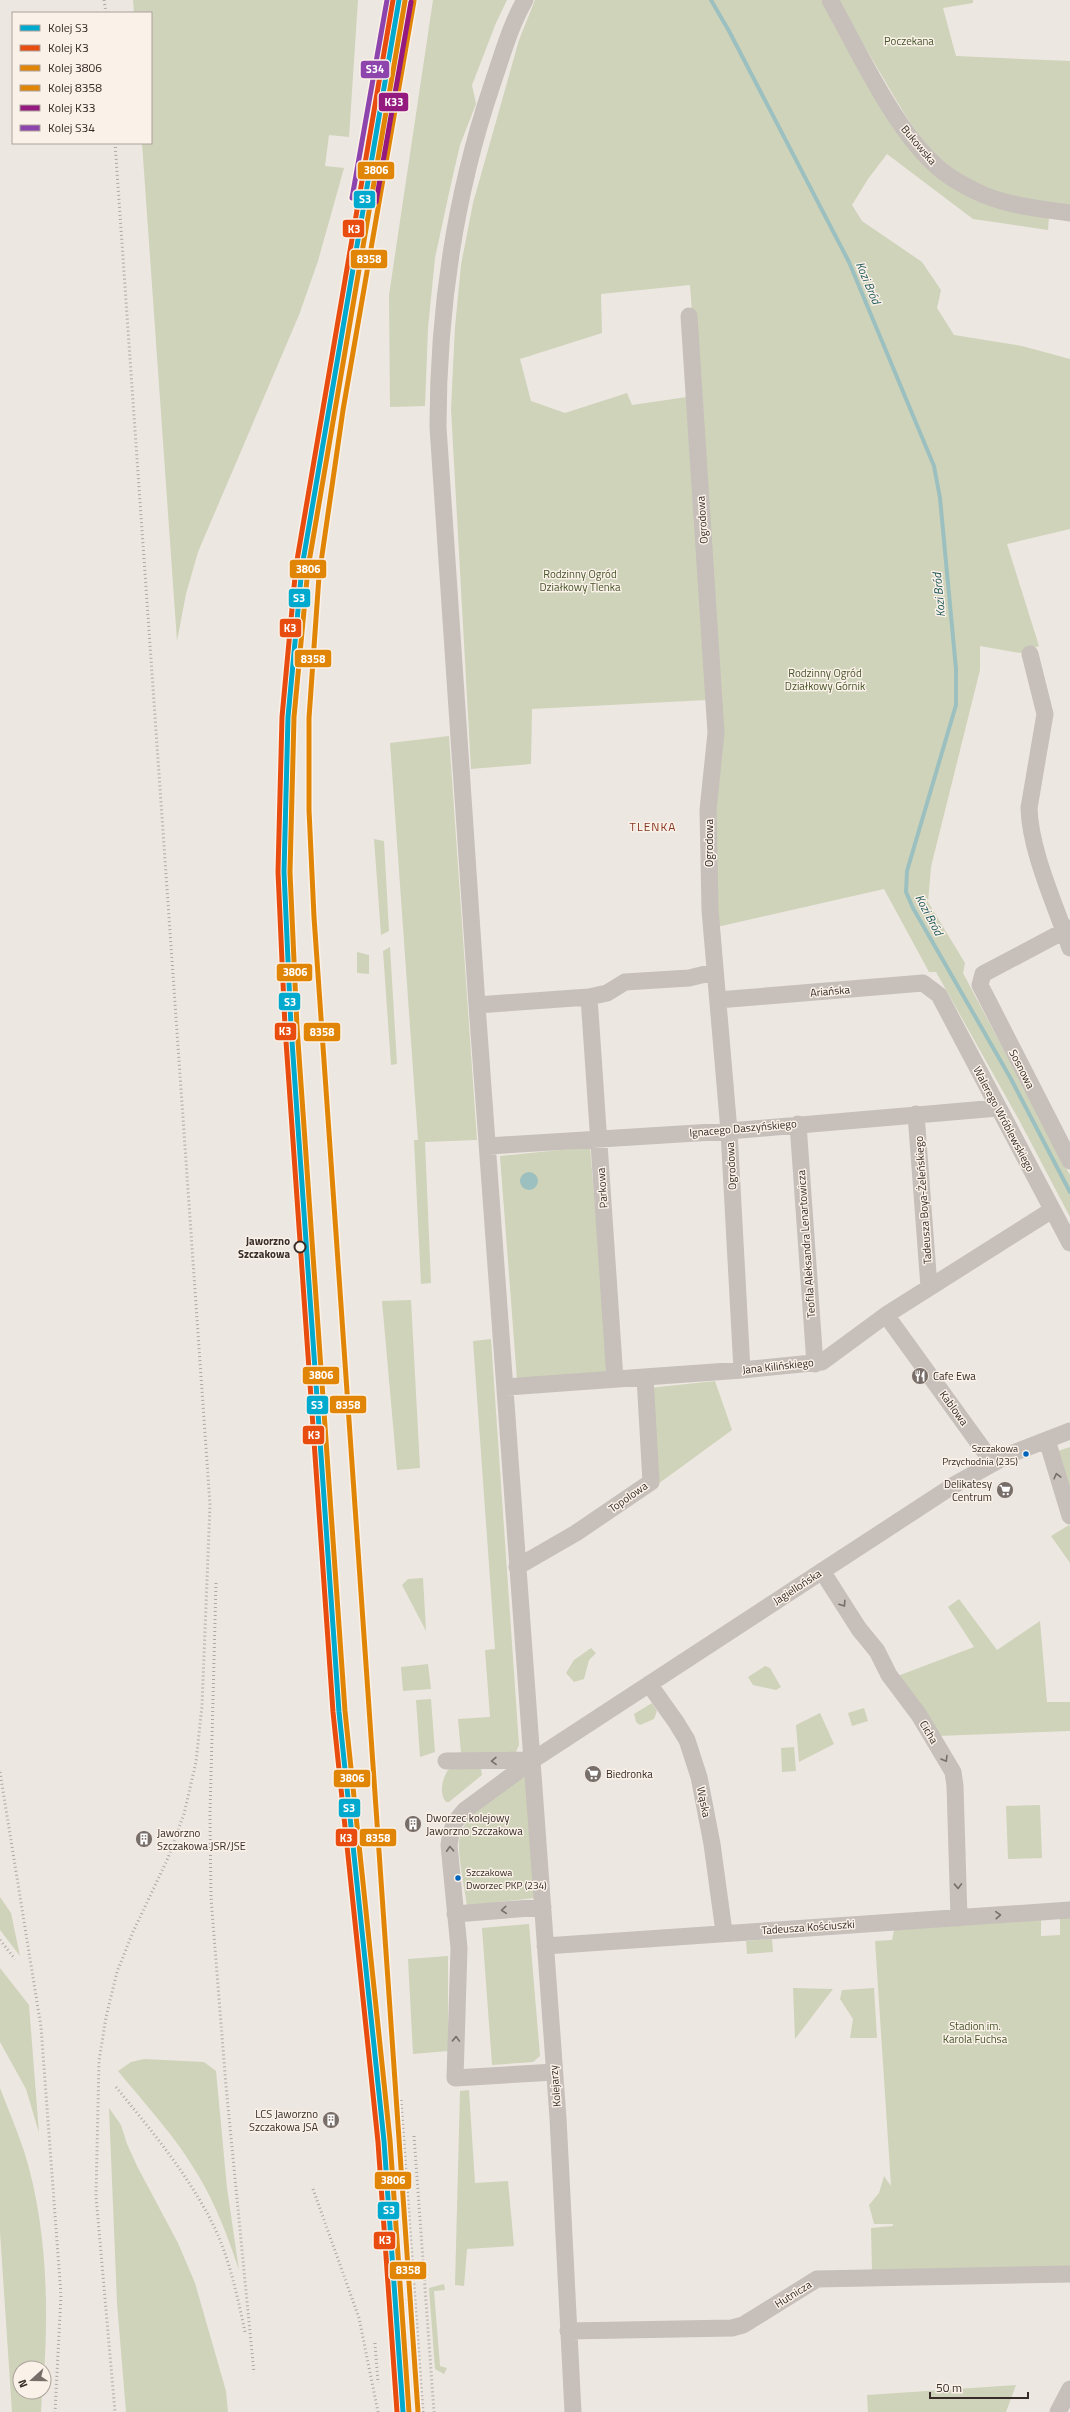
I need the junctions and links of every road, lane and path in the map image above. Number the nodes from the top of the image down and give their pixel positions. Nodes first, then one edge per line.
1 (526, 0) edge
2 (830, 0) edge
3 (1070, 213) edge
4 (689, 316) dead end
5 (1030, 654) dead end
6 (1067, 929) edge
7 (1070, 948) edge
8 (716, 986) junction
9 (939, 995) joint
10 (589, 997) junction
11 (478, 1005) junction
12 (998, 1108) junction
13 (916, 1114) junction
14 (798, 1124) junction
15 (729, 1131) junction
16 (599, 1138) junction
17 (488, 1146) junction
18 (1070, 1162) edge
19 (1052, 1210) junction
20 (1070, 1243) edge
21 (929, 1287) junction
22 (886, 1314) junction
23 (814, 1364) junction
24 (742, 1370) junction
25 (645, 1377) junction
26 (615, 1379) junction
27 (506, 1387) junction
28 (1070, 1431) edge
29 (1047, 1440) junction
30 (993, 1462) junction
31 (1070, 1516) edge
32 (517, 1567) junction
33 (822, 1571) junction
34 (649, 1684) junction
35 (533, 1760) junction
36 (446, 1761) dead end
37 (543, 1907) junction
38 (1070, 1910) edge
39 (455, 1914) junction
40 (959, 1918) junction
41 (724, 1932) junction
42 (545, 1946) junction
43 (554, 2072) junction
44 (1070, 2274) edge
45 (568, 2331) junction
46 (1070, 2389) edge
47 (573, 2412) edge
48 (1058, 2412) edge

1 - 11 street, Kolejarzy
2 - 3 street, Bukowska
4 - 8 street, Ogrodowa
5 - 6 street
6 - 7 street
6 - 18 street, Sosnowa
8 - 9 street, Ariańska
8 - 10 street, Ariańska
8 - 15 street, Ogrodowa
9 - 12 street, Walerego Wróblewskiego
10 - 11 street
10 - 16 street, Parkowa
11 - 17 street, Kolejarzy
12 - 13 street, Ignacego Daszyńskiego
12 - 19 street, Walerego Wróblewskiego
13 - 14 street, Ignacego Daszyńskiego
13 - 21 street, Tadeusza Boya-Żeleńskiego
14 - 15 street, Ignacego Daszyńskiego
14 - 23 street, Teofila Aleksandra Lenartowicza
15 - 16 street, Ignacego Daszyńskiego
15 - 24 street, Ogrodowa
16 - 17 street, Ignacego Daszyńskiego
16 - 26 street, Parkowa
17 - 27 street, Kolejarzy
19 - 20 street, Walerego Wróblewskiego
19 - 21 street, Jana Kilińskiego
21 - 22 street, Jana Kilińskiego
22 - 23 street, Jana Kilińskiego
22 - 30 street, Kablowa
23 - 24 street, Jana Kilińskiego
24 - 25 street, Jana Kilińskiego
25 - 26 street, Jana Kilińskiego
25 - 32 street, Topolowa
26 - 27 street, Jana Kilińskiego
27 - 32 street, Kolejarzy
28 - 29 street, Jagiellońska
29 - 30 street, Jagiellońska
31 -> 29 street
30 - 33 street, Jagiellońska
32 - 35 street, Kolejarzy
33 - 34 street, Jagiellońska
33 -> 40 street, Cicha
34 - 35 street, Jagiellońska
34 - 41 street, Wąska
35 -> 36 street
35 - 37 street, Kolejarzy
39 -> 35 street, Jagiellońska
37 -> 39 street
37 - 42 street, Kolejarzy
40 -> 38 street, Tadeusza Kościuszki
43 -> 39 street, Jagiellońska
40 - 41 street, Tadeusza Kościuszki
41 - 42 street, Tadeusza Kościuszki
42 - 43 street, Kolejarzy
43 - 45 street, Kolejarzy
44 - 45 street, Hutnicza
45 - 47 street, Kolejarzy
46 - 48 street

